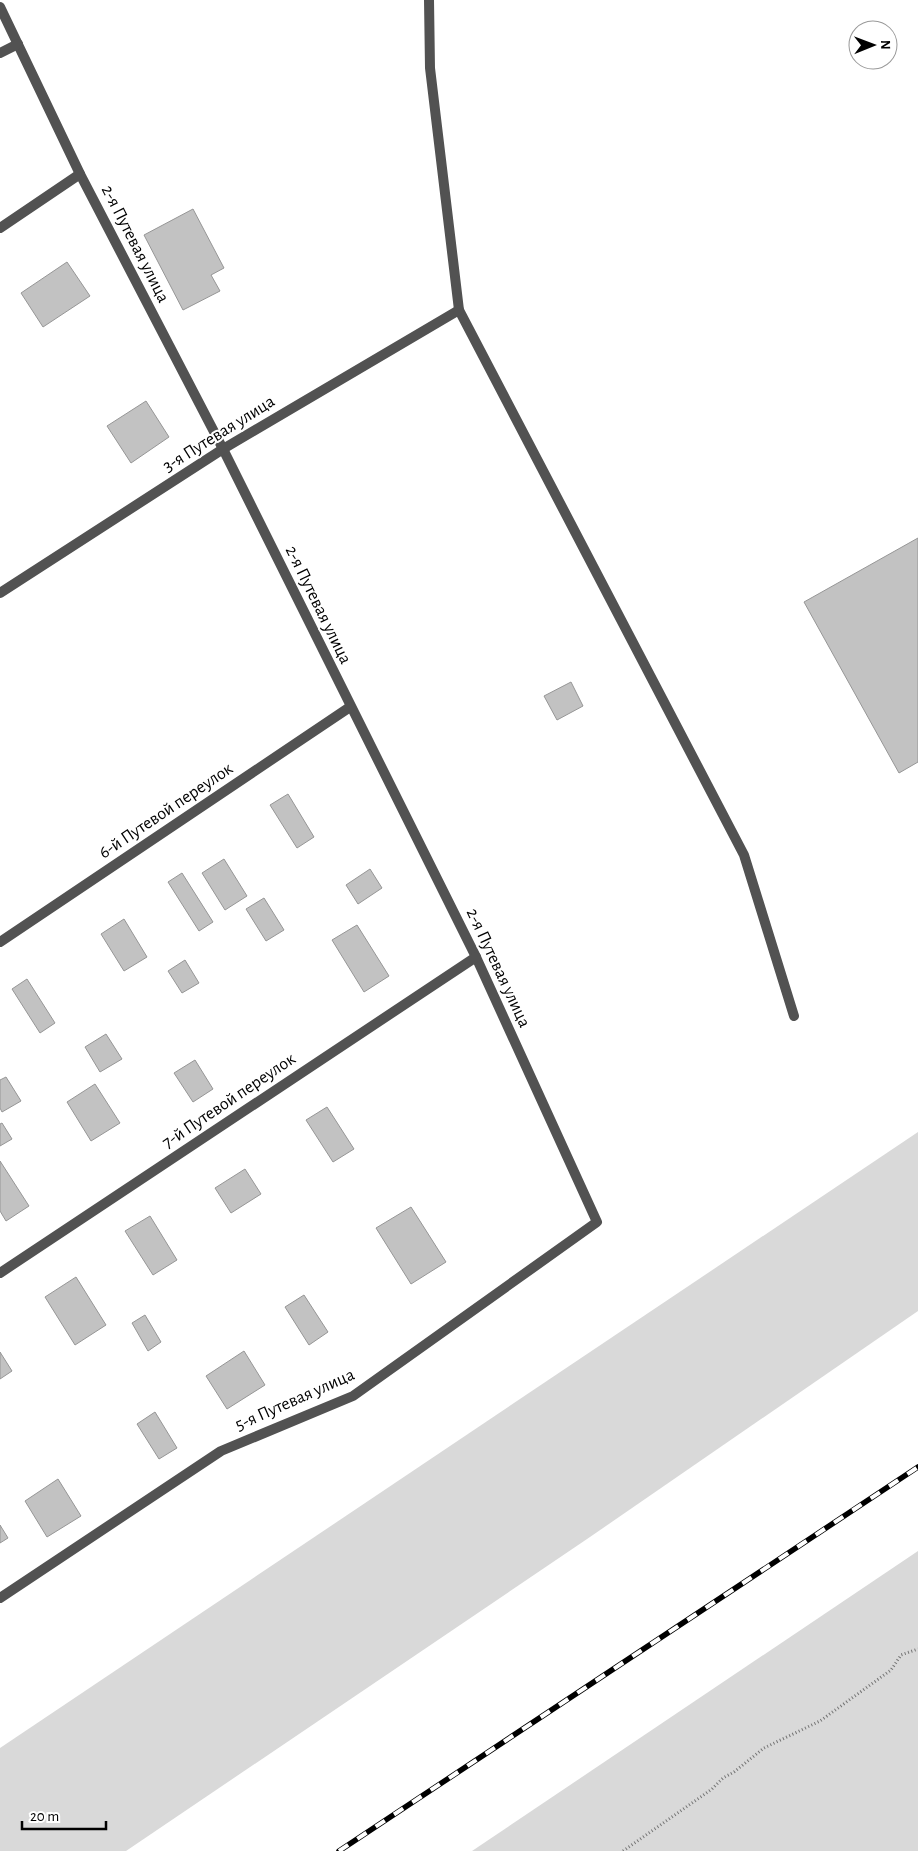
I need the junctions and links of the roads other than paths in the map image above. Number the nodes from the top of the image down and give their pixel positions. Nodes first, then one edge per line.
1 (429, 0) edge
2 (0, 7) edge
3 (18, 44) junction
4 (0, 53) edge
5 (80, 174) junction
6 (0, 228) edge
7 (459, 310) junction
8 (223, 449) junction
9 (0, 594) edge
10 (350, 708) junction
11 (0, 942) edge
12 (476, 957) junction
13 (794, 1016) dead end
14 (597, 1222) joint
15 (0, 1273) edge
16 (0, 1598) edge

1 - 7 street
2 - 3 street, 2-я Путевая улица
3 - 4 street
3 - 5 street, 2-я Путевая улица
5 - 6 street
5 - 8 street, 2-я Путевая улица
7 - 8 street, 3-я Путевая улица
7 - 13 street
8 - 9 street, 3-я Путевая улица
8 - 10 street, 2-я Путевая улица
10 - 11 street, 6-й Путевой переулок
10 - 12 street, 2-я Путевая улица
12 - 14 street, 2-я Путевая улица
12 - 15 street, 7-й Путевой переулок
14 - 16 street, 5-я Путевая улица

